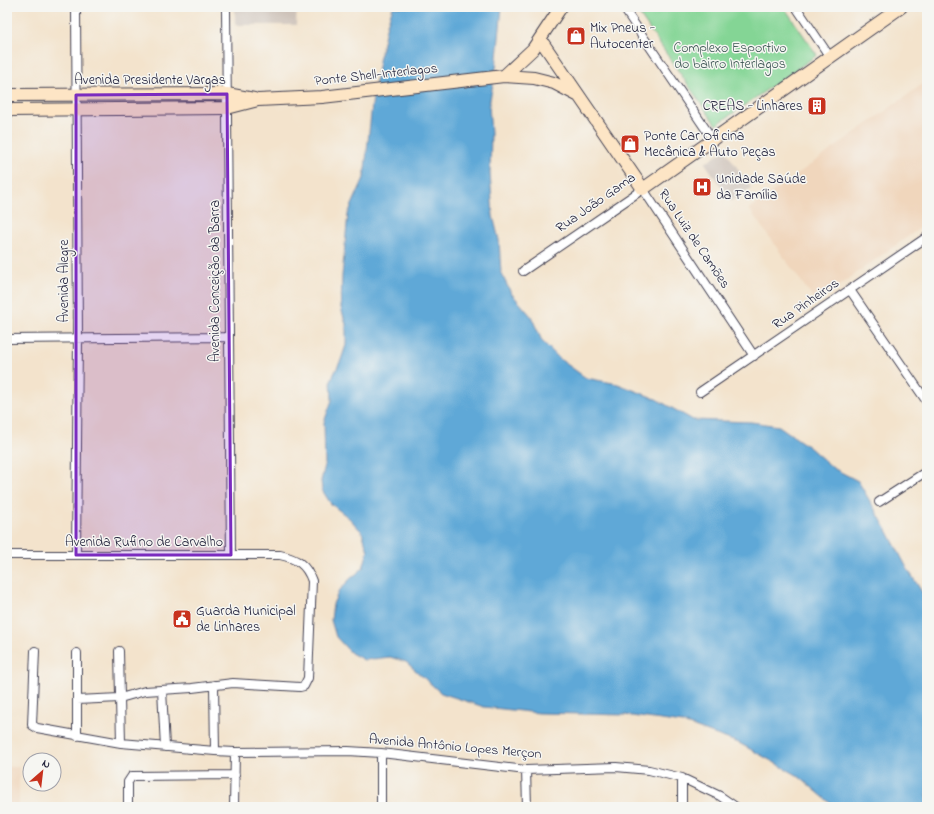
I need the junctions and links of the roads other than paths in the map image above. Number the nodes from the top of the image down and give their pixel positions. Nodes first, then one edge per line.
1 (76, 7) edge
2 (226, 7) edge
3 (561, 7) edge
4 (623, 7) edge
5 (796, 7) edge
6 (901, 7) edge
7 (540, 39) junction
8 (830, 57) junction
9 (501, 77) junction
10 (227, 94) junction
11 (7, 95) edge
12 (76, 95) junction
13 (579, 96) junction
14 (258, 100) junction
15 (227, 108) junction
16 (76, 109) junction
17 (7, 110) edge
18 (713, 140) junction
19 (642, 189) junction
20 (927, 237) edge
21 (523, 271) dead end
22 (850, 290) junction
23 (229, 337) junction
24 (78, 338) junction
25 (7, 339) edge
26 (754, 356) junction
27 (700, 392) dead end
28 (927, 402) edge
29 (927, 471) edge
30 (879, 502) dead end
31 (7, 555) edge
32 (76, 555) junction
33 (231, 555) junction
34 (35, 651) dead end
35 (119, 651) dead end
36 (77, 653) dead end
37 (214, 685) junction
38 (162, 690) junction
39 (120, 698) junction
40 (77, 700) junction
41 (77, 736) junction
42 (121, 743) junction
43 (165, 747) junction
44 (215, 751) junction
45 (235, 752) junction
46 (381, 753) junction
47 (526, 770) junction
48 (235, 775) junction
49 (682, 778) junction
50 (128, 807) edge
51 (234, 807) edge
52 (381, 807) edge
53 (526, 807) edge
54 (682, 807) edge
55 (736, 807) edge

1 - 12 street, Avenida Alegre
2 - 10 street, Avenida Conceição da Barra
3 - 7 main road
4 - 18 street
5 - 8 street
6 - 8 main road, Rua João Gama
7 - 9 main road
7 - 13 main road, Rua Luiz de Camões
8 - 18 main road, Rua João Gama
9 - 13 main road, Ponte Shell-Interlagos
9 - 14 main road, Ponte Shell-Interlagos
10 - 12 main road, Avenida Presidente Vargas
10 - 14 main road, Avenida Presidente Vargas
10 - 15 street, Avenida Conceição da Barra
11 - 12 main road, Avenida Presidente Vargas
12 - 16 street, Avenida Alegre
13 - 19 main road, Rua Luiz de Camões
14 - 15 main road, Avenida Presidente Vargas
15 - 16 main road, Avenida Presidente Vargas
15 - 23 street, Avenida Conceição da Barra
16 - 17 main road, Avenida Presidente Vargas
16 - 24 street, Avenida Alegre
18 - 19 main road, Rua João Gama
19 - 21 street, Rua João Gama
19 - 26 street, Rua Luiz de Camões
20 - 22 street, Rua Pinheiros
22 - 26 street, Rua Pinheiros
22 - 28 street
23 - 24 street
23 - 33 street, Avenida Conceição da Barra
24 - 25 street
24 - 32 street, Avenida Alegre
26 - 27 street, Rua Pinheiros
29 - 30 street
31 - 32 street, Avenida Rufino de Carvalho
32 - 33 street, Avenida Rufino de Carvalho
33 - 37 street, Avenida Rufino de Carvalho
34 - 41 street, Avenida Antônio Lopes Merçon
35 - 39 street
36 - 40 street
37 - 38 street
37 - 44 street
38 - 39 street
38 - 43 street
39 - 40 street
39 - 42 street
40 - 41 street
41 - 42 street, Avenida Antônio Lopes Merçon
42 - 43 street, Avenida Antônio Lopes Merçon
43 - 44 street, Avenida Antônio Lopes Merçon
44 - 45 street, Avenida Antônio Lopes Merçon
45 - 46 street, Avenida Antônio Lopes Merçon
45 - 48 street
46 - 47 street, Avenida Antônio Lopes Merçon
46 - 52 street
47 - 49 street, Avenida Antônio Lopes Merçon
47 - 53 street
48 - 50 street
48 - 51 street
49 - 54 street
49 - 55 street, Avenida Antônio Lopes Merçon

